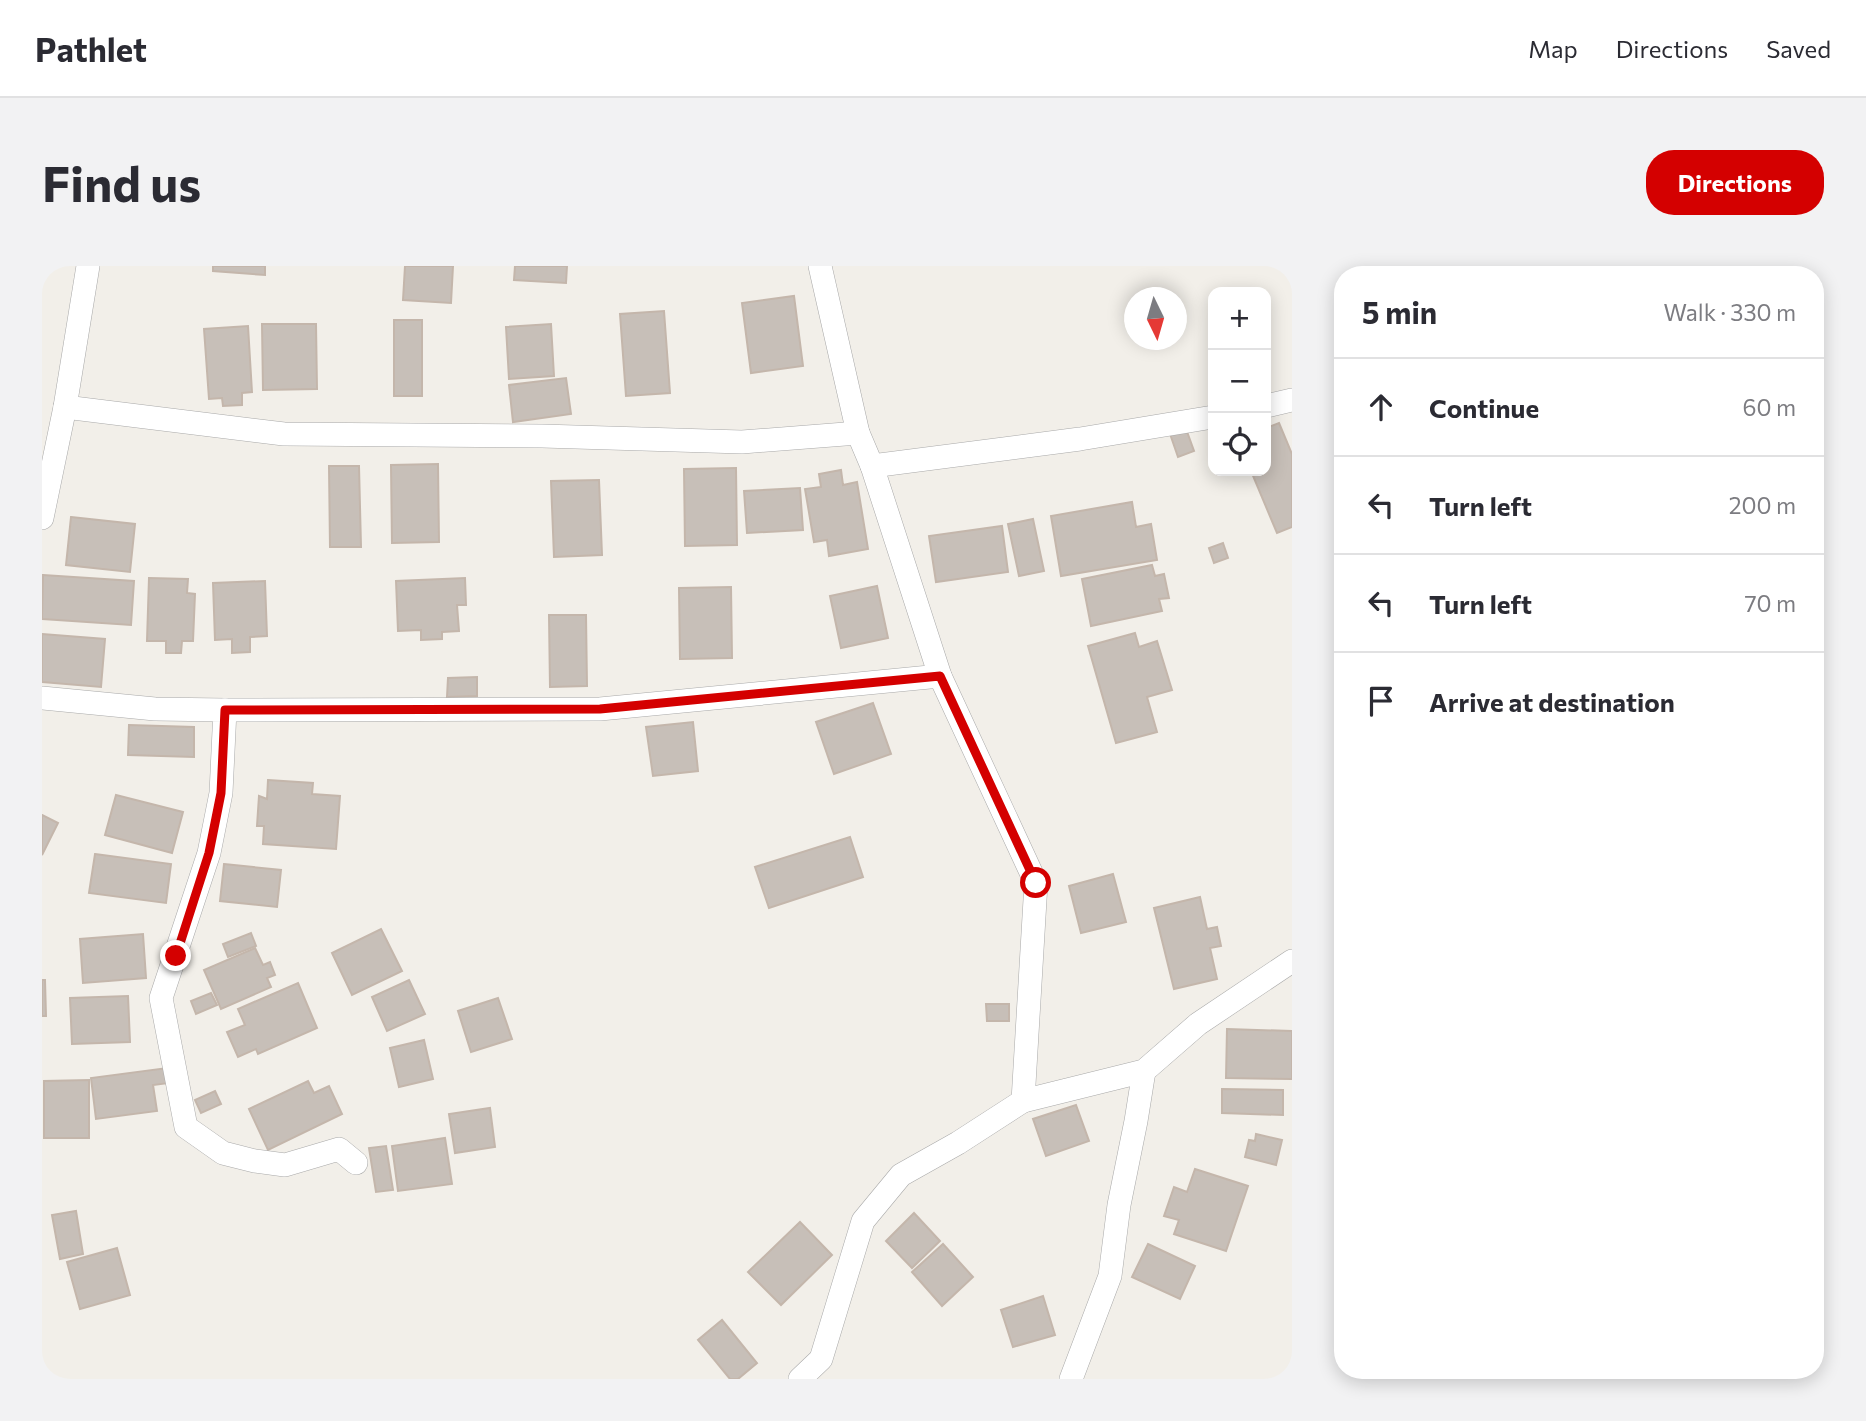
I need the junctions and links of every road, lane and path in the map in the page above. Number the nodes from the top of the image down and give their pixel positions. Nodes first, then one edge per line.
1 (88, 266) edge
2 (820, 266) edge
3 (1292, 400) edge
4 (1271, 405) edge
5 (65, 407) junction
6 (1208, 418) edge
7 (858, 433) junction
8 (872, 466) junction
9 (42, 518) edge
10 (940, 676) junction
11 (42, 698) edge
12 (225, 710) junction
13 (1292, 961) edge
14 (1144, 1071) junction
15 (1024, 1101) junction
16 (356, 1163) dead end
17 (800, 1379) edge
18 (1071, 1379) edge

1 - 5 street
2 - 7 street
3 - 4 street
5 - 7 street
5 - 9 street
6 - 8 street
7 - 8 street
8 - 10 street
10 - 12 street
10 - 15 street
11 - 12 street
12 - 16 street
13 - 14 street
14 - 15 street
14 - 18 street
15 - 17 street

